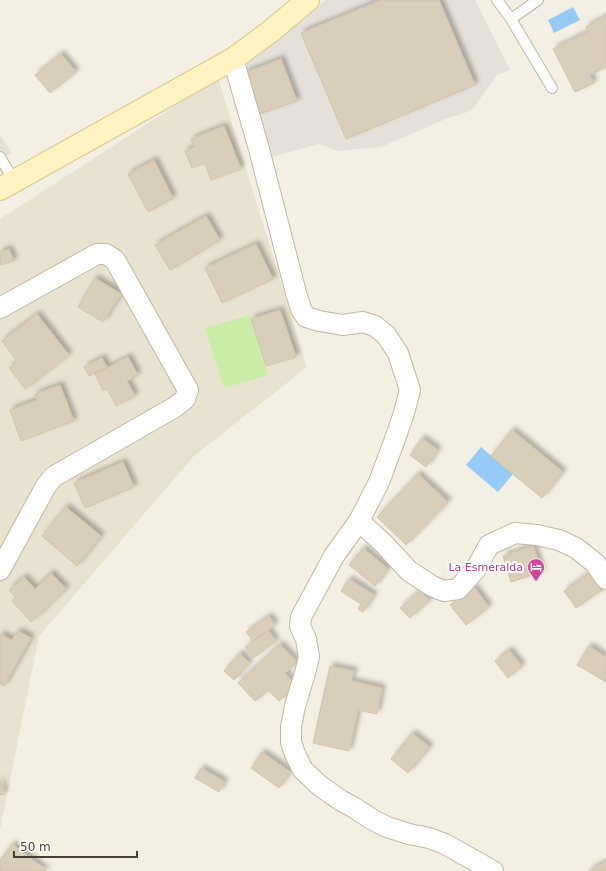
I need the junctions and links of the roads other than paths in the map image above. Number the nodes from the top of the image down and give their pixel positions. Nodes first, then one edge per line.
1 (308, 0) edge
2 (498, 0) edge
3 (538, 0) edge
4 (511, 19) junction
5 (233, 58) junction
6 (552, 88) dead end
7 (0, 157) edge
8 (7, 185) edge
9 (0, 308) edge
10 (359, 521) junction
11 (0, 570) edge
12 (606, 580) edge
13 (494, 871) edge

1 - 5 main road
2 - 4 lane
3 - 4 lane
4 - 6 lane
5 - 8 main road
5 - 10 street
7 - 8 lane
9 - 11 street
10 - 12 street
10 - 13 street

